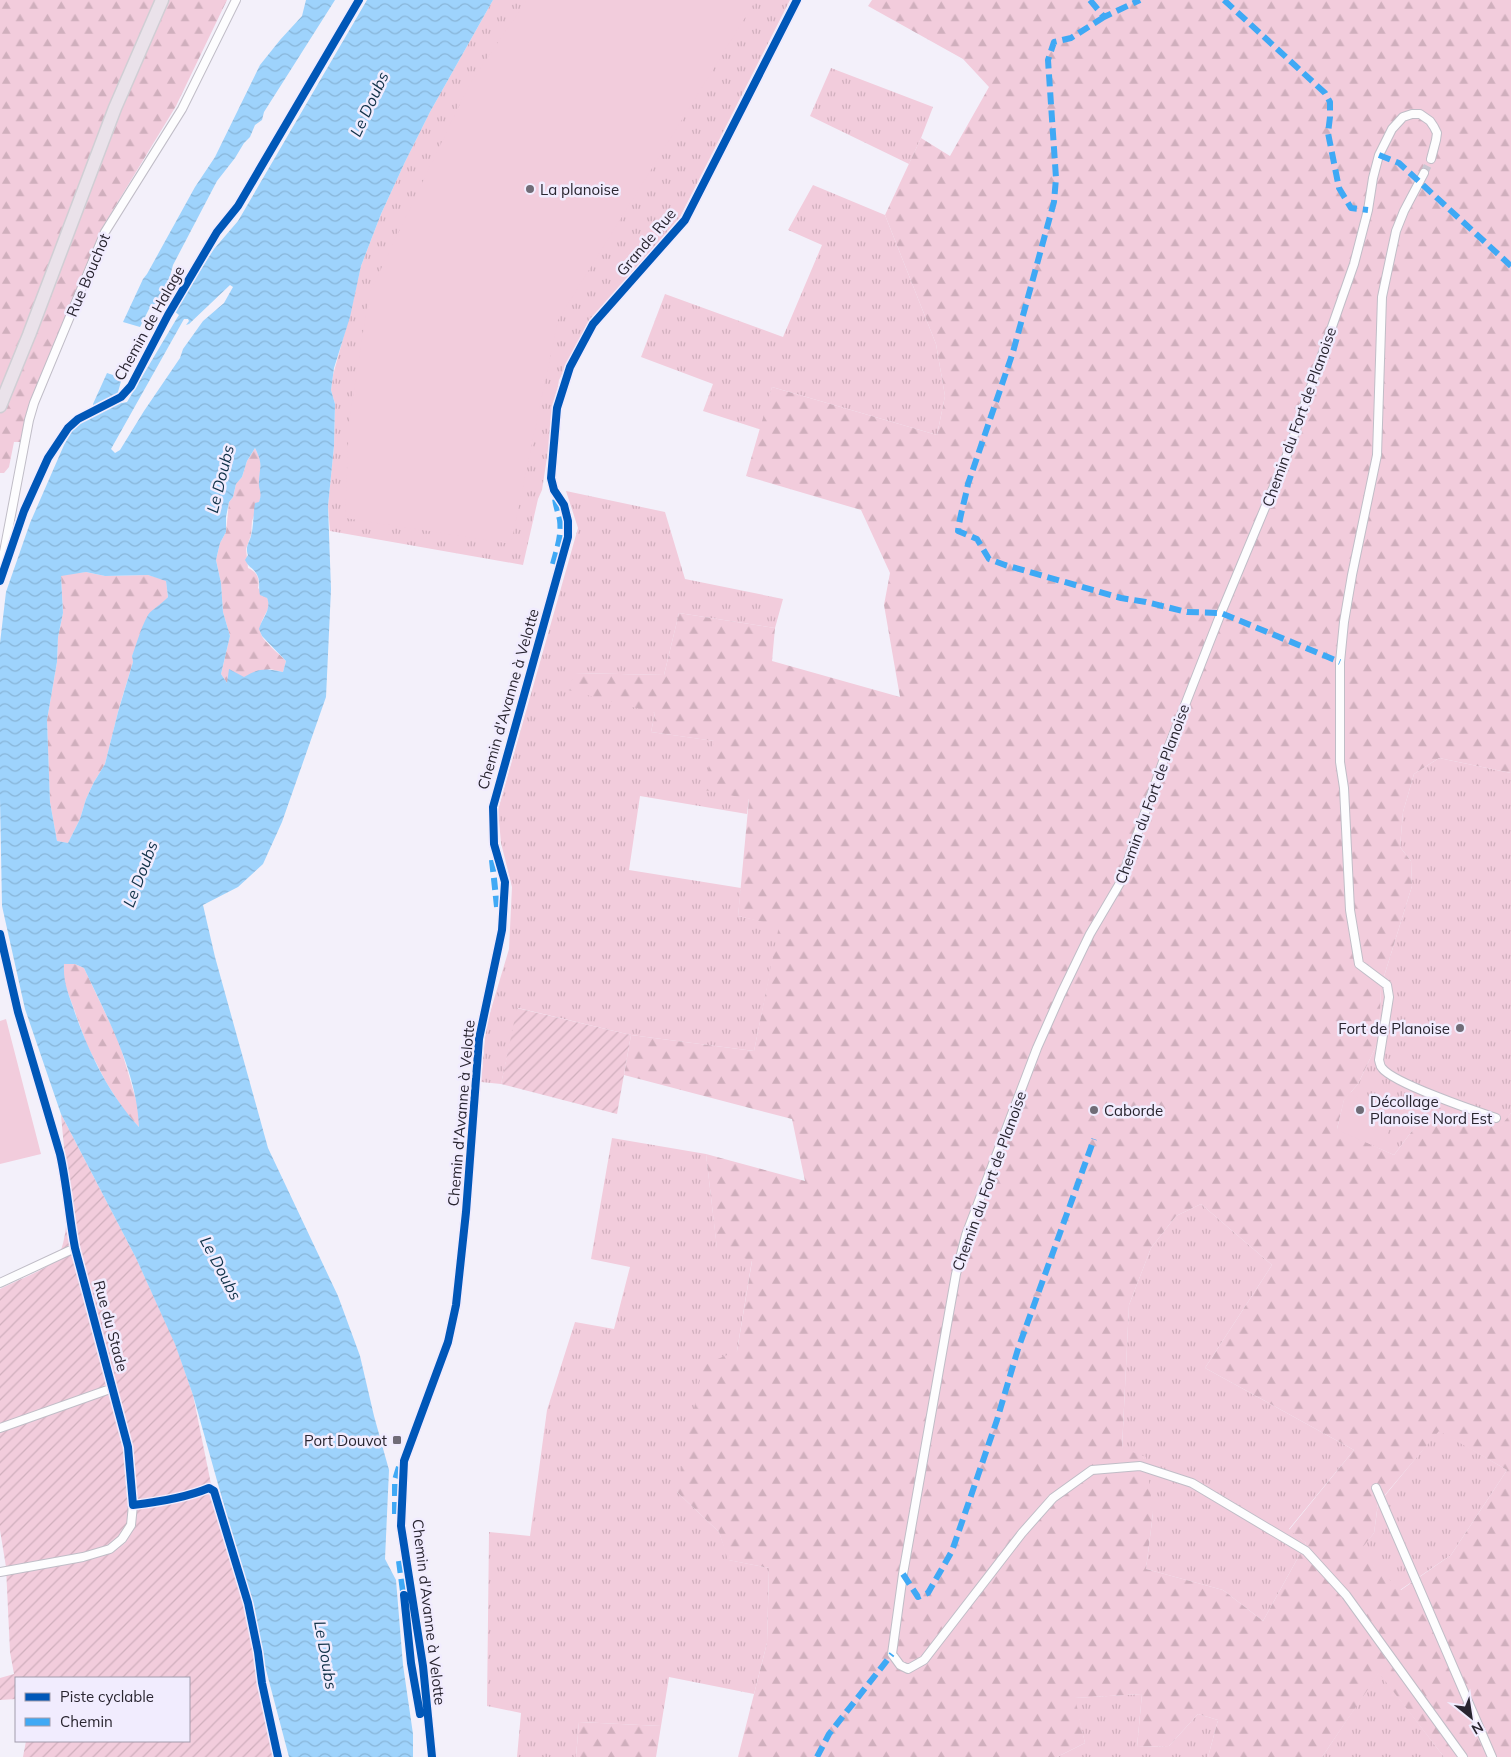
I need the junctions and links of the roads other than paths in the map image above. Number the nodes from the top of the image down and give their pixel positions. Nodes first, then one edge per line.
1 (162, 0) edge
2 (236, 0) edge
3 (797, 0) edge
4 (1431, 159) tunnel mouth
5 (1424, 173) tunnel mouth
6 (217, 232) dead end
7 (0, 406) edge
8 (90, 413) dead end
9 (551, 478) joint
10 (0, 573) edge
11 (1496, 1118) dead end
12 (60, 1154) dead end
13 (75, 1248) junction
14 (0, 1283) edge
15 (113, 1388) junction
16 (0, 1428) edge
17 (1376, 1488) dead end
18 (0, 1572) edge
19 (432, 1757) edge
20 (1463, 1757) edge
21 (1492, 1757) edge

1 - 7 main road
2 - 10 street, Rue Bouchot
3 - 9 street, Grande Rue
4 - 20 street, Chemin du Fort de Planoise
5 - 11 street
6 - 8 street, Chemin de Halage
9 - 19 street, Chemin d'Avanne à Velotte
12 - 13 street, Rue du Stade
13 - 14 street
13 - 15 street, Rue du Stade
15 - 16 street, Rue du Stade
15 - 18 street, Rue du Stade
17 - 21 street

